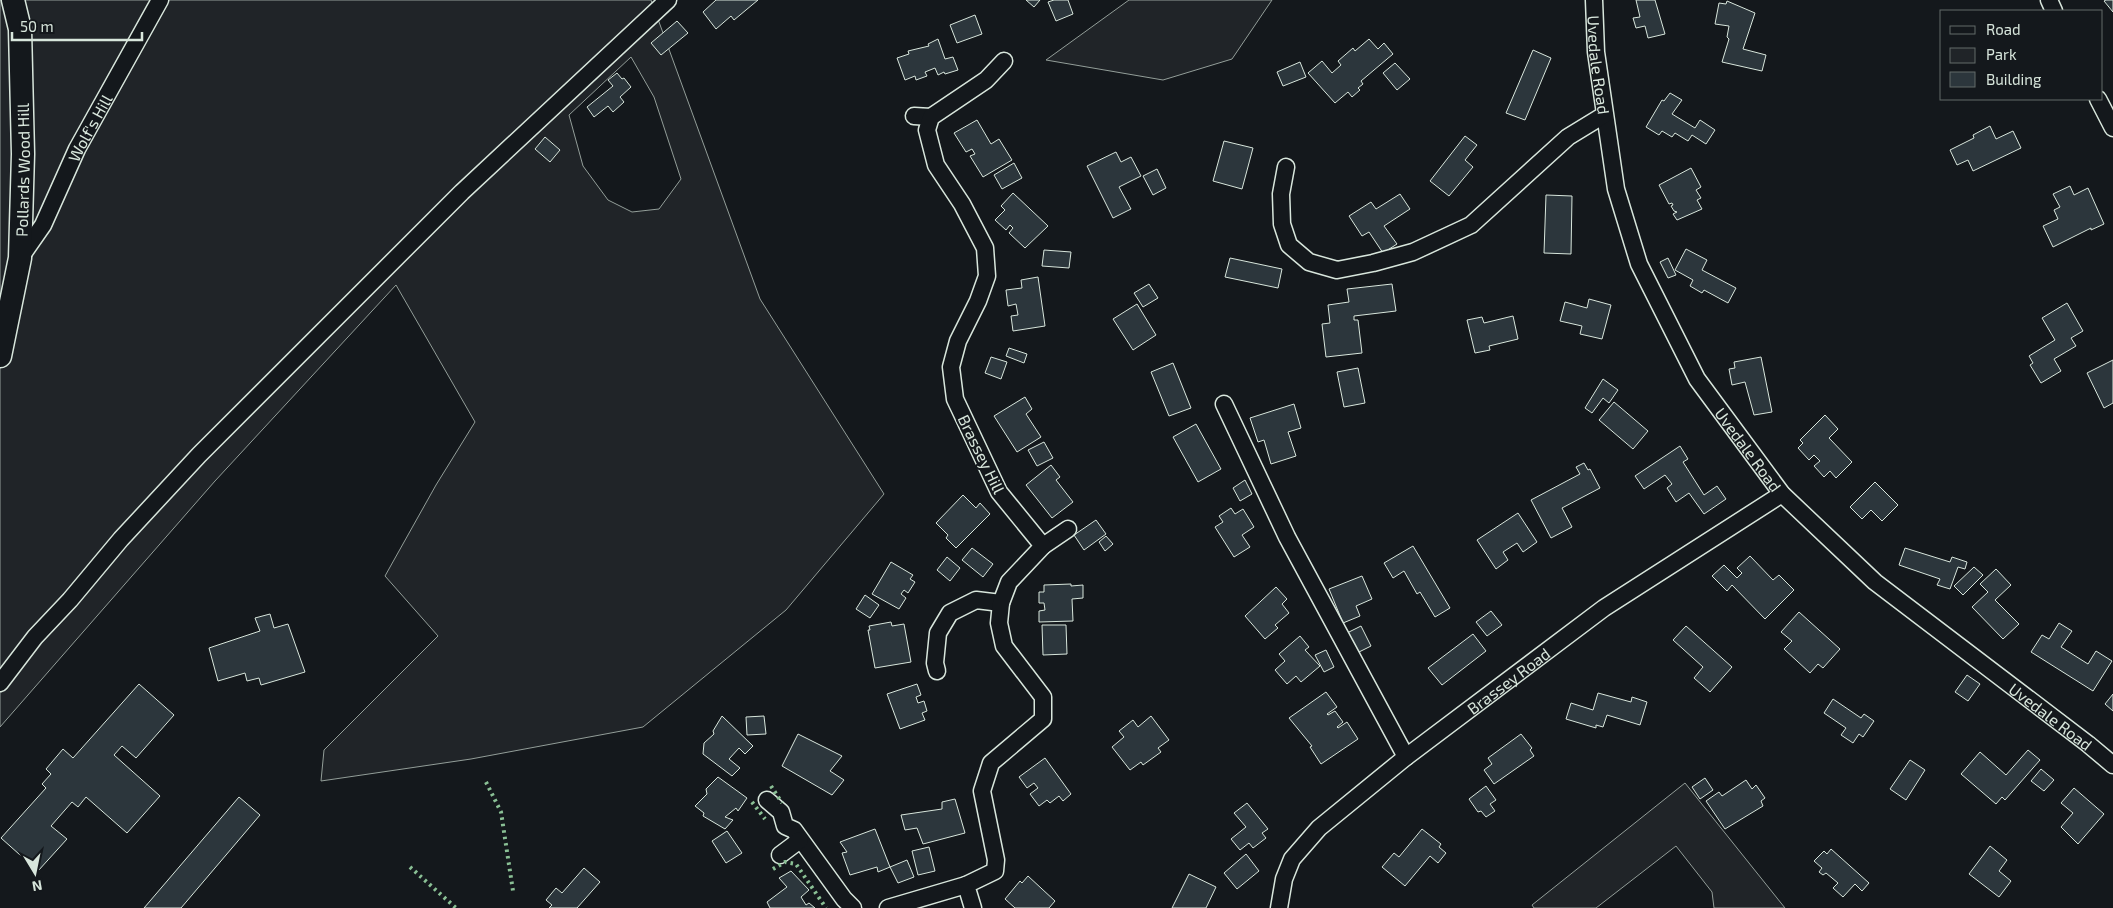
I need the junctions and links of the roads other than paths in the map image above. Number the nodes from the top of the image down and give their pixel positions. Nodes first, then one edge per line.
1 (13, 0) edge
2 (160, 0) edge
3 (668, 0) edge
4 (1594, 0) edge
5 (1004, 61) dead end
6 (2099, 100) edge
7 (1604, 115) junction
8 (914, 116) dead end
9 (931, 117) junction
10 (2113, 128) edge
11 (1286, 166) dead end
12 (20, 258) junction
13 (1, 346) edge
14 (1224, 404) dead end
15 (1782, 494) junction
16 (1068, 529) dead end
17 (1043, 546) junction
18 (1001, 603) junction
19 (937, 671) dead end
20 (0, 683) edge
21 (1406, 757) junction
22 (2113, 765) edge
23 (767, 800) dead end
24 (800, 840) junction
25 (780, 855) dead end
26 (966, 885) junction
27 (853, 908) edge
28 (888, 908) edge
29 (973, 908) edge
30 (1278, 908) edge

1 - 12 street, Pollards Wood Hill
2 - 12 street, Wolf's Hill
3 - 20 street
4 - 7 street, Uvedale Road
5 - 9 street
6 - 10 street
7 - 11 street
7 - 15 street, Uvedale Road
8 - 9 street
9 - 17 street, Brassey Hill
12 - 13 street, Pollards Wood Hill
14 - 21 street
15 - 21 street, Brassey Road
15 - 22 street, Uvedale Road
16 - 17 street
17 - 18 street
18 - 19 street
18 - 26 street
21 - 30 street, Brassey Road
23 - 24 street
24 - 25 street
24 - 27 street
26 - 28 street
26 - 29 street

